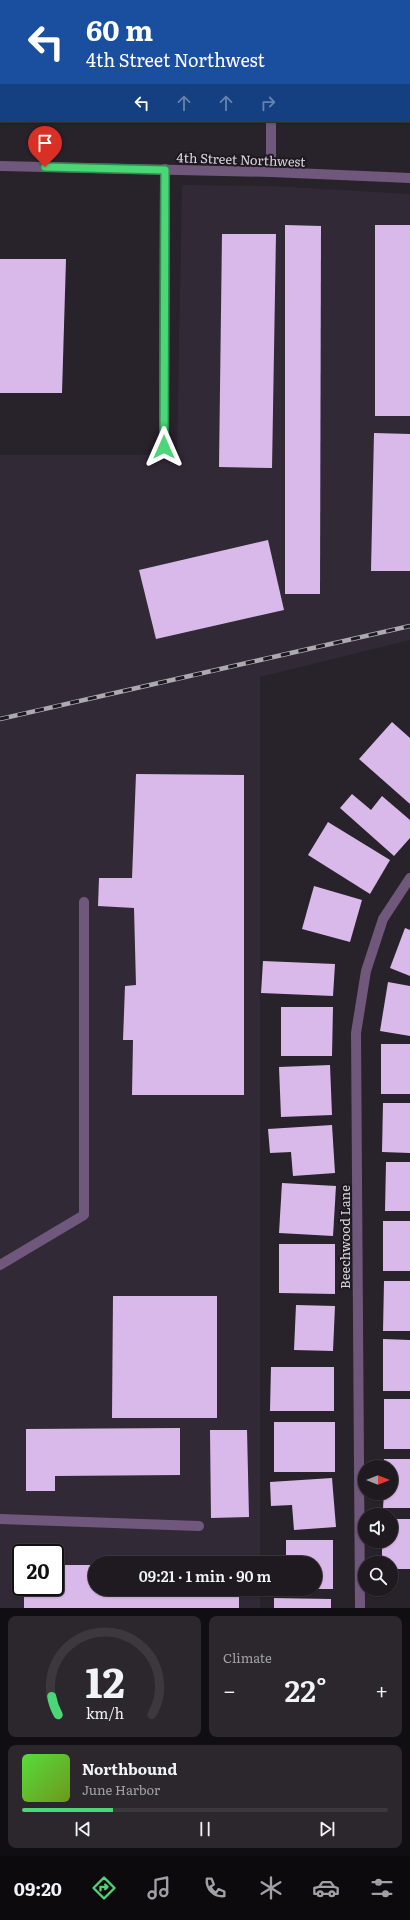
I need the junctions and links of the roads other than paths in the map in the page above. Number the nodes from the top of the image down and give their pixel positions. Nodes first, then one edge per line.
1 (271, 122) edge
2 (0, 166) edge
3 (165, 170) junction
4 (272, 172) junction
5 (410, 178) edge
6 (164, 447) dead end
7 (410, 878) edge
8 (84, 902) dead end
9 (0, 1265) edge
10 (0, 1519) edge
11 (199, 1526) dead end
12 (360, 1608) edge

1 - 4 street
2 - 3 street, 4th Street Northwest
3 - 4 street, 4th Street Northwest
3 - 6 street
4 - 5 street, 4th Street Northwest
7 - 12 street, Beechwood Lane
8 - 9 street
10 - 11 street

